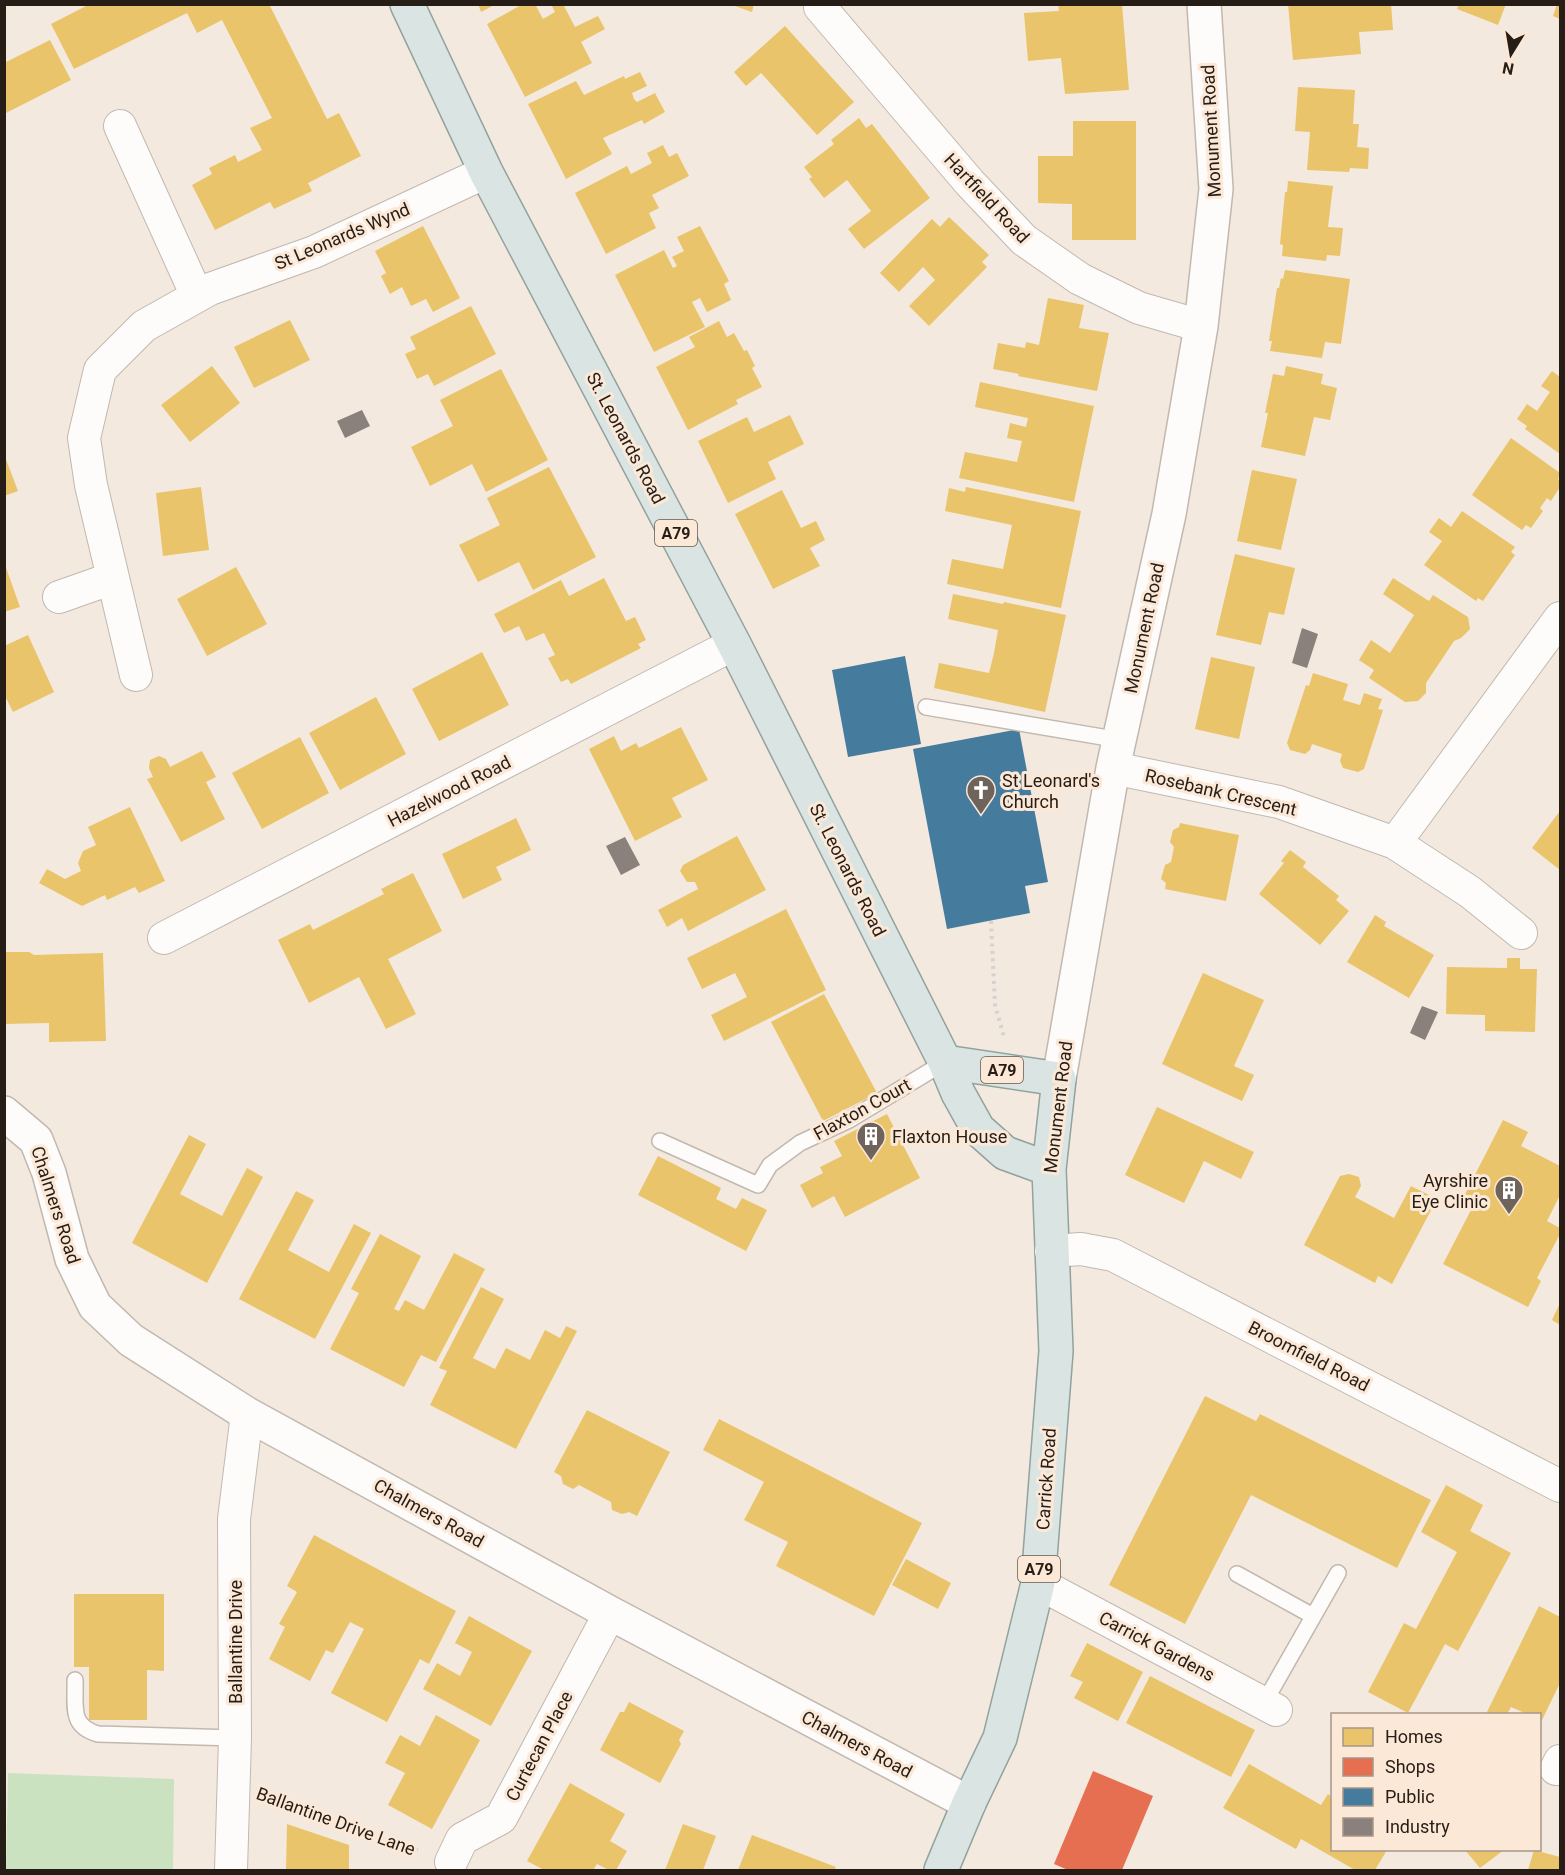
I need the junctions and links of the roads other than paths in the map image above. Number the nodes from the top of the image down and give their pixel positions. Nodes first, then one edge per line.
1 (407, 4) edge
2 (1204, 4) edge
3 (820, 7) dead end
4 (120, 126) dead end
5 (486, 172) junction
6 (197, 296) junction
7 (1201, 326) junction
8 (113, 578) junction
9 (59, 597) dead end
10 (1560, 618) edge
11 (734, 644) junction
12 (136, 675) dead end
13 (926, 707) dead end
14 (1116, 754) junction
15 (1395, 843) junction
16 (1521, 933) dead end
17 (164, 938) dead end
18 (945, 1062) junction
19 (1059, 1079) junction
20 (4, 1113) edge
21 (660, 1141) dead end
22 (1049, 1169) junction
23 (1052, 1251) junction
24 (247, 1414) junction
25 (1560, 1486) edge
26 (1338, 1573) dead end
27 (1237, 1574) dead end
28 (1038, 1583) junction
29 (610, 1613) junction
30 (1313, 1616) junction
31 (75, 1680) dead end
32 (1270, 1707) joint
33 (236, 1738) junction
34 (969, 1803) junction
35 (451, 1862) road end
36 (231, 1870) edge
37 (940, 1870) edge

1 - 5 main road, St. Leonards Road / A79
2 - 7 street, Monument Road
3 - 7 street, Hartfield Road
4 - 6 street
5 - 6 street, St Leonards Wynd
5 - 11 main road, St. Leonards Road / A79
6 - 8 street, St Leonards Wynd
7 - 14 street, Monument Road
8 - 9 street
8 - 12 street, St Leonards Wynd
10 - 15 street
11 - 17 street, Hazelwood Road
11 - 18 main road, St. Leonards Road / A79
13 - 14 lane
14 - 15 street, Rosebank Crescent
14 - 19 street, Monument Road
15 - 16 street, Rosebank Crescent
18 - 19 main road, A79
18 - 21 lane, Flaxton Court
18 - 22 main road, St. Leonards Road / A79
19 - 22 main road, Monument Road / A79
20 - 24 street, Chalmers Road
22 - 23 main road, Monument Road / A79
23 - 25 street, Broomfield Road
23 - 28 main road, Carrick Road / A79
24 - 29 street, Chalmers Road
24 - 33 street, Ballantine Drive
26 - 30 lane
27 - 30 lane
28 - 32 street, Carrick Gardens
28 - 34 main road, Carrick Road / A79
29 - 34 street, Chalmers Road
29 - 35 street, Curtecan Place
30 - 32 lane
31 - 33 lane
33 - 36 street, Ballantine Drive
34 - 37 main road, Carrick Road / A79

